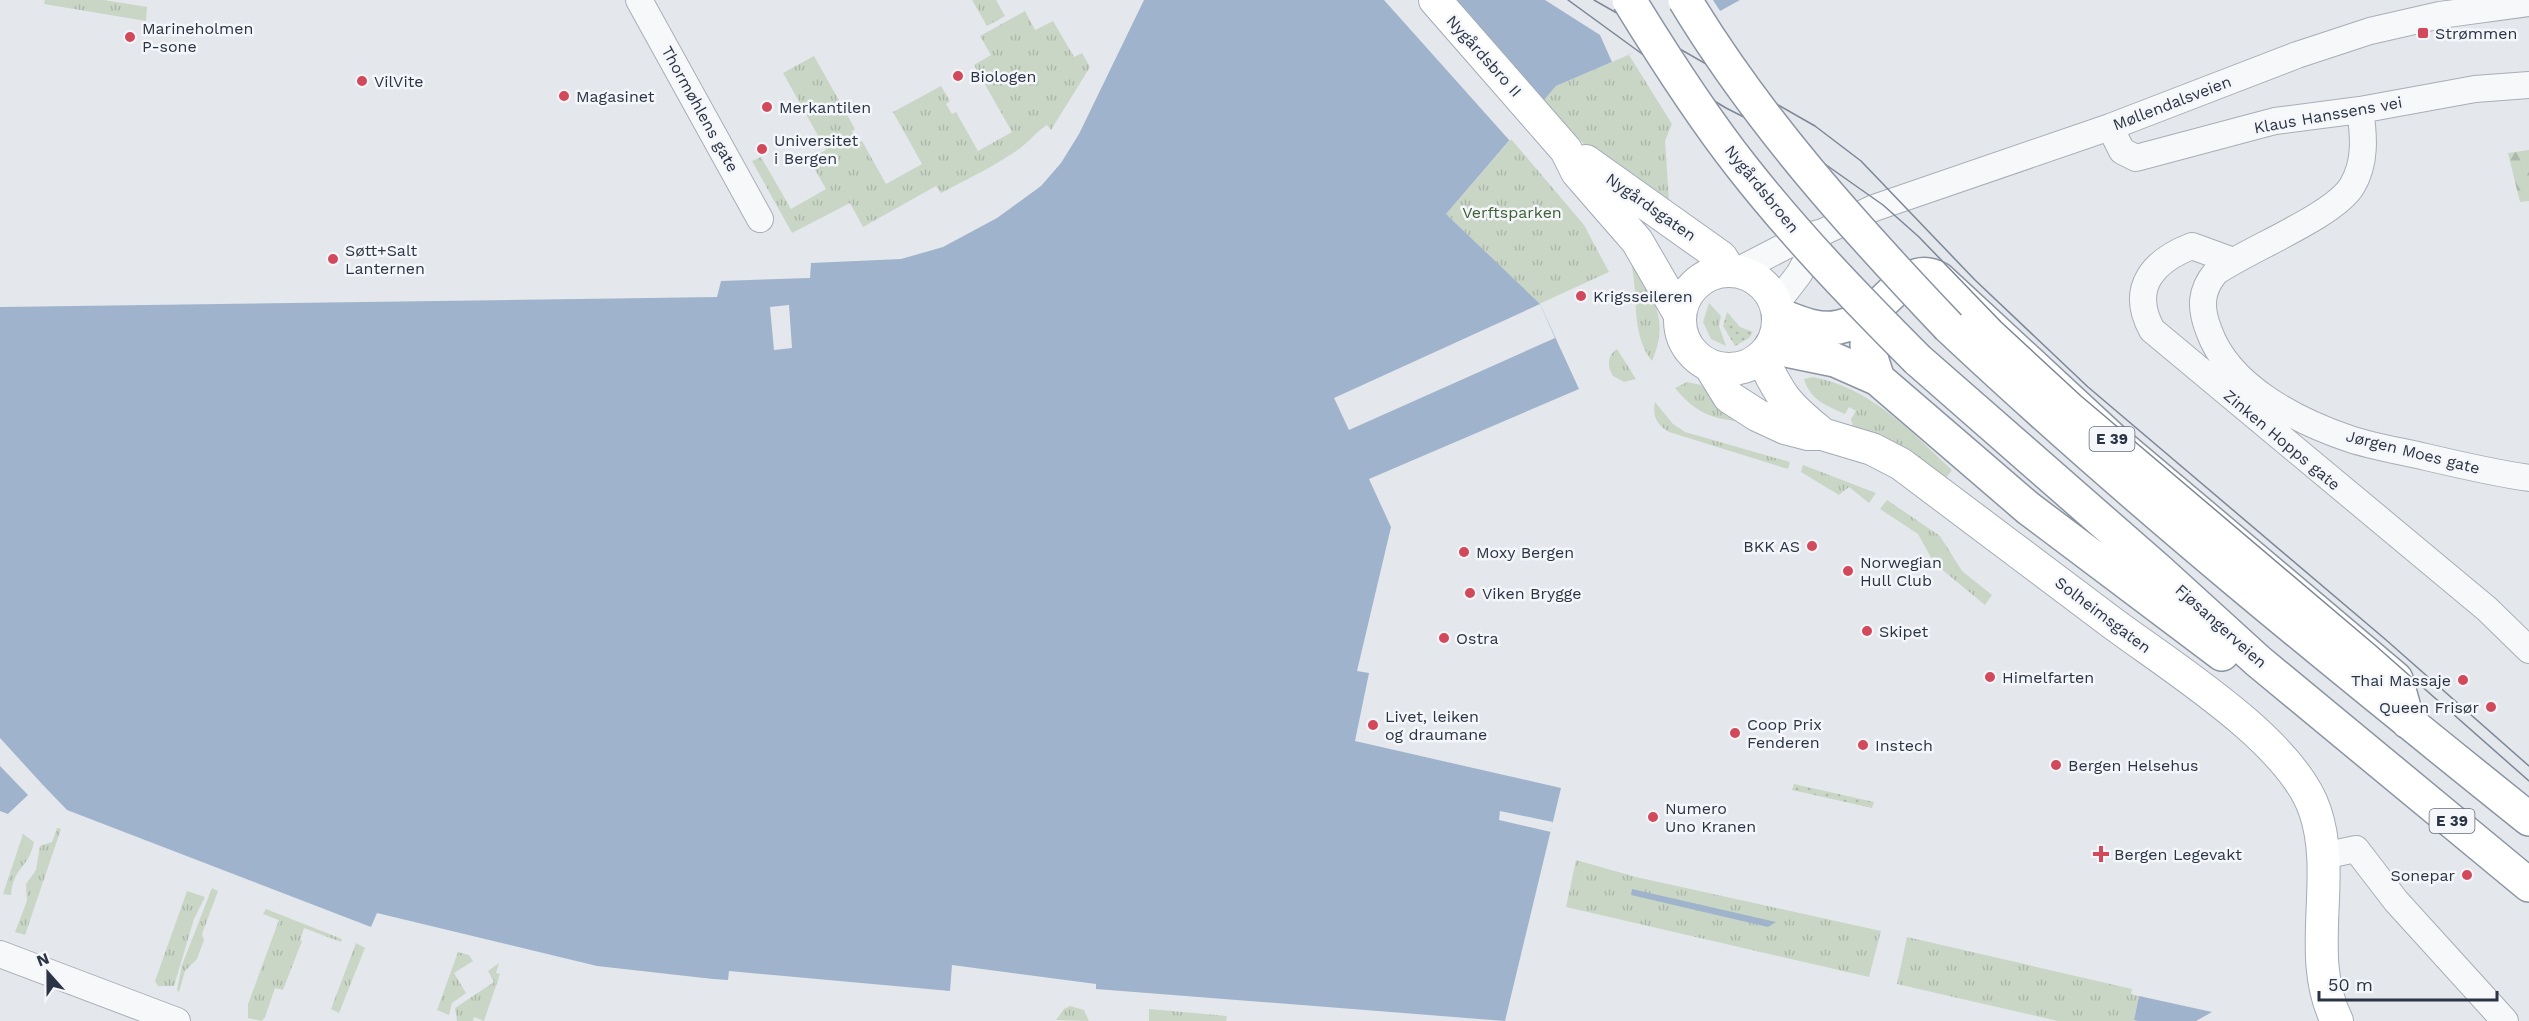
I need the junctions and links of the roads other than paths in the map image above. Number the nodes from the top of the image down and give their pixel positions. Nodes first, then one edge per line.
1 (639, 0) edge
2 (1435, 0) edge
3 (1629, 0) edge
4 (1685, 0) edge
5 (2529, 3) edge
6 (2529, 85) edge
7 (2360, 110) junction
8 (1534, 112) joint
9 (2110, 127) junction
10 (1566, 150) junction
11 (760, 219) dead end
12 (1823, 232) junction
13 (2233, 261) junction
14 (1734, 271) junction
15 (1778, 309) junction
16 (1869, 314) junction
17 (1680, 315) junction
18 (1766, 353) junction
19 (1918, 360) joint
20 (1710, 366) junction
21 (1878, 380) junction
22 (1822, 434) junction
23 (2529, 478) edge
24 (2529, 650) edge
25 (2258, 661) junction
26 (2408, 722) junction
27 (2529, 819) edge
28 (2323, 856) junction
29 (2529, 885) edge
30 (0, 954) edge
31 (177, 1021) edge
32 (2337, 1021) edge
33 (2505, 1021) edge

1 - 11 street, Thormøhlens gate
2 - 8 main road, Nygårdsbro II
3 - 19 highway, Nygårdsbroen / E 39, bridge
4 - 26 highway, E 39, bridge
5 - 9 street, Møllendalsveien
6 - 7 street, Klaus Hanssens vei
7 - 9 street, Klaus Hanssens vei
7 - 13 street, Jørgen Moes gate
8 - 10 main road, Nygårdsgaten
9 - 12 street, Møllendalsveien
10 - 14 main road, Nygårdsgaten
10 - 17 main road, Nygårdsgaten
12 - 14 street, Møllendalsveien
12 - 15 street
13 - 23 street, Jørgen Moes gate
13 - 24 street, Zinken Hopps gate
14 - 15 main road
14 - 17 main road
15 - 16 highway, E 39
15 - 18 main road
16 - 21 highway
16 - 26 highway, E 39
17 - 20 main road
18 - 20 main road
18 - 21 highway
18 - 22 main road, Solheimsgaten
19 - 25 highway, Fjøsangerveien / E 39
20 - 22 main road, Solheimsgaten
21 - 25 highway
22 - 28 main road, Solheimsgaten
25 - 29 highway, Fjøsangerveien / E 39
26 - 27 highway, E 39
28 - 32 main road, Solheimsgaten
28 - 33 street
30 - 31 street

